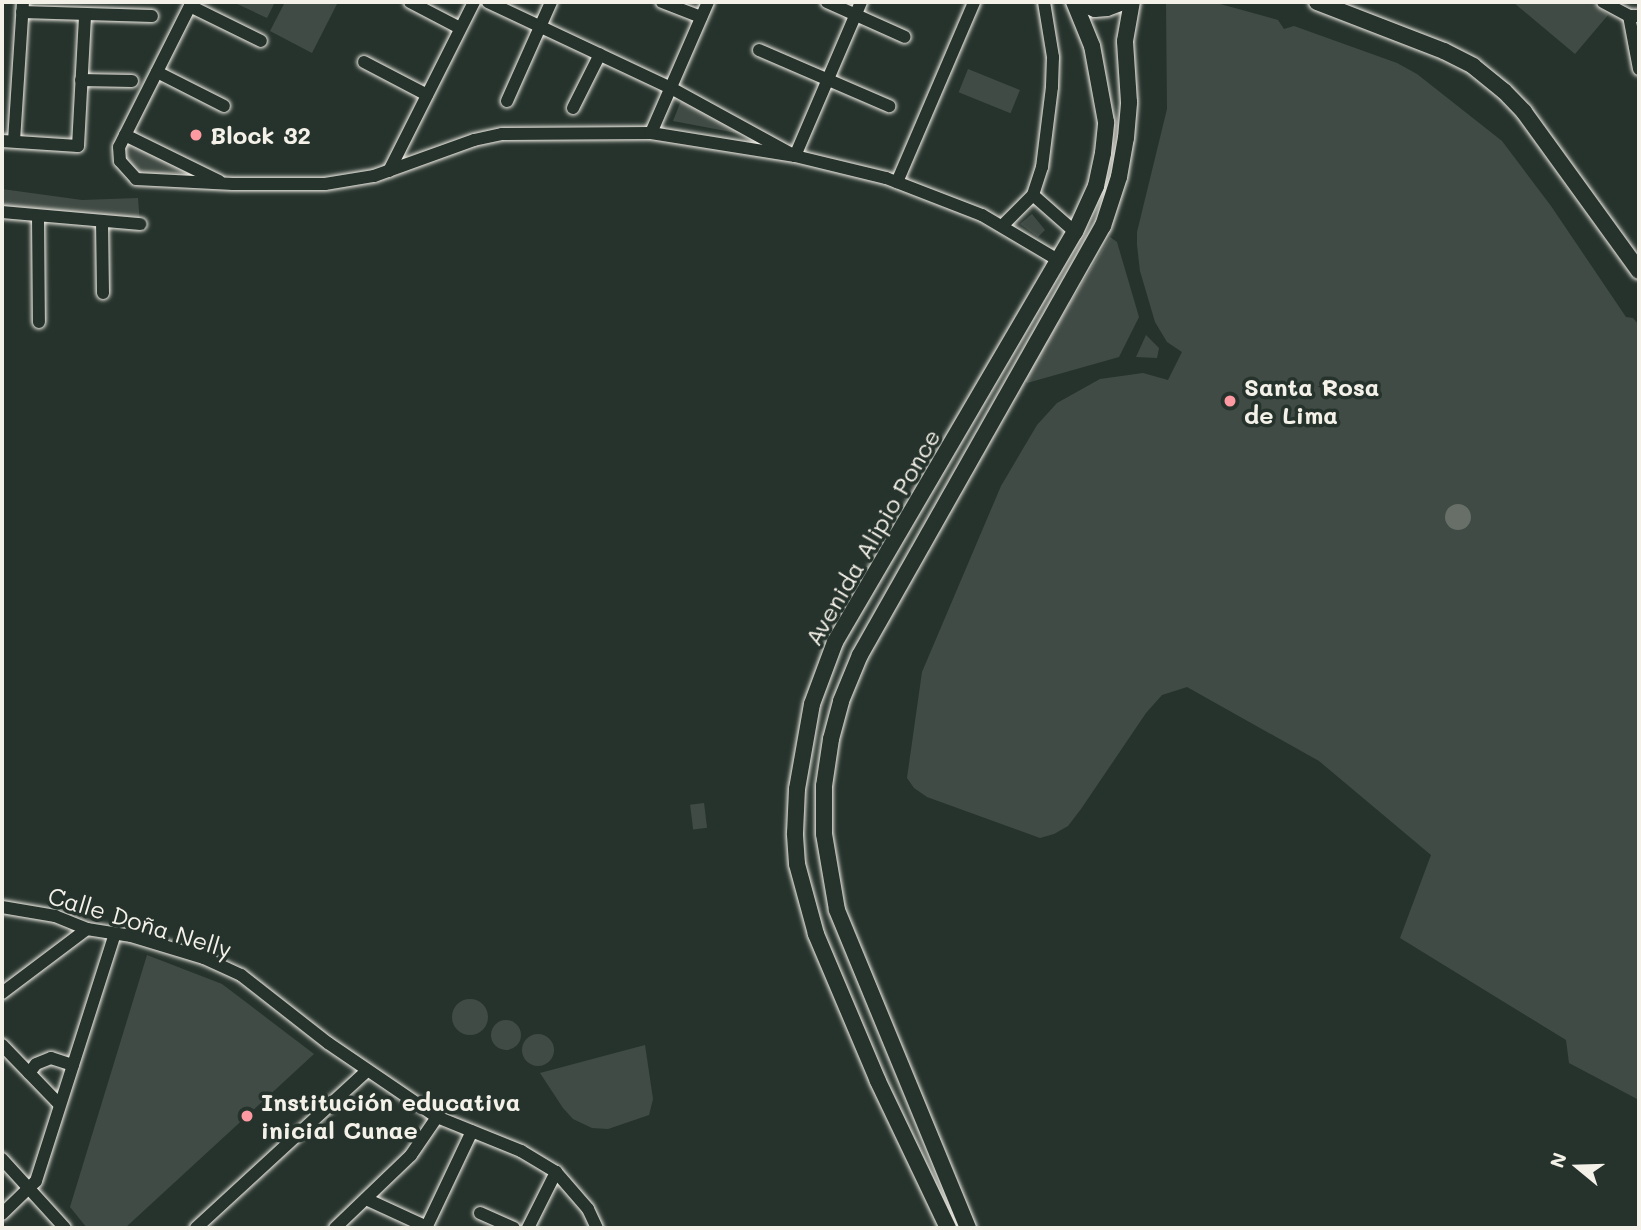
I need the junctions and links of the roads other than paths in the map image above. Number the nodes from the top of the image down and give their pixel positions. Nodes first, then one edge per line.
1 (410, 2) edge
2 (474, 2) edge
3 (488, 2) edge
4 (551, 2) edge
5 (662, 2) edge
6 (708, 2) edge
7 (827, 2) edge
8 (974, 2) edge
9 (1044, 2) edge
10 (1075, 2) edge
11 (1124, 2) edge
12 (1132, 2) edge
13 (1317, 2) edge
14 (1603, 2) edge
15 (191, 4) edge
16 (22, 7) edge
17 (858, 8) edge
18 (85, 15) junction
19 (152, 16) dead end
20 (1634, 16) edge
21 (701, 17) junction
22 (541, 25) junction
23 (460, 28) junction
24 (905, 37) dead end
25 (261, 41) dead end
26 (759, 50) dead end
27 (600, 54) junction
28 (364, 62) dead end
29 (1639, 69) edge
30 (157, 72) junction
31 (827, 79) junction
32 (81, 80) junction
33 (132, 81) dead end
34 (671, 88) junction
35 (427, 95) junction
36 (507, 101) dead end
37 (224, 106) dead end
38 (889, 106) dead end
39 (573, 108) dead end
40 (651, 133) junction
41 (125, 135) junction
42 (8, 141) edge
43 (795, 156) junction
44 (389, 171) junction
45 (897, 182) junction
46 (225, 184) junction
47 (1033, 195) junction
48 (2, 212) edge
49 (38, 216) junction
50 (102, 221) junction
51 (140, 224) dead end
52 (1003, 225) junction
53 (1075, 232) junction
54 (1058, 260) junction
55 (1639, 271) edge
56 (103, 293) dead end
57 (39, 322) dead end
58 (835, 642) junction
59 (859, 655) junction
60 (2, 907) edge
61 (87, 929) junction
62 (115, 934) junction
63 (2, 993) edge
64 (2, 1045) edge
65 (73, 1065) junction
66 (367, 1071) junction
67 (29, 1073) junction
68 (60, 1105) junction
69 (437, 1117) junction
70 (472, 1131) junction
71 (2, 1159) edge
72 (556, 1172) junction
73 (30, 1189) junction
74 (366, 1199) junction
75 (480, 1213) dead end
76 (2, 1214) edge
77 (65, 1228) edge
78 (196, 1228) edge
79 (335, 1228) edge
80 (427, 1228) edge
81 (514, 1228) edge
82 (528, 1228) edge
83 (597, 1228) edge
84 (948, 1228) edge
85 (968, 1228) edge

1 - 23 street
2 - 23 street
3 - 22 street
4 - 22 street
5 - 21 street
6 - 21 street
7 - 17 street
8 - 45 street
9 - 47 street
10 - 11 main road
10 - 53 main road, Avenida Alipio Ponce
12 - 59 main road, Avenida Alipio Ponce
13 - 55 main road
14 - 20 street
15 - 25 street
15 - 30 street
16 - 18 street
16 - 42 street
17 - 24 street
17 - 31 street
18 - 19 street
18 - 32 street
20 - 29 street
21 - 34 street
22 - 27 street
22 - 36 street
23 - 35 street
26 - 31 street
27 - 34 street
27 - 39 street
28 - 35 street
30 - 37 street
30 - 41 street
31 - 38 street
31 - 43 street
32 - 33 street
32 - 42 street
34 - 40 street
34 - 43 street
35 - 44 street
40 - 43 street
40 - 44 street
41 - 46 street
41 - 46 street
43 - 45 street
44 - 46 street
45 - 52 street
47 - 52 street
47 - 53 street
48 - 49 street
49 - 50 street
49 - 57 street
50 - 51 street
50 - 56 street
52 - 54 street
53 - 54 main road, Avenida Alipio Ponce
54 - 58 main road, Avenida Alipio Ponce
58 - 59 main road
58 - 84 main road, Avenida Alipio Ponce
59 - 85 main road, Avenida Alipio Ponce
60 - 61 street, Calle Doña Nelly
61 - 62 street, Calle Doña Nelly
61 - 63 street
62 - 65 street
62 - 66 street, Calle Doña Nelly
64 - 67 street
65 - 67 street
65 - 68 street
66 - 69 street, Calle Doña Nelly
66 - 78 street
67 - 68 street
68 - 73 street
69 - 70 street, Calle Doña Nelly
69 - 74 street
70 - 72 street, Calle Doña Nelly
70 - 80 street
71 - 73 street
72 - 82 street
72 - 83 street, Calle Doña Nelly
73 - 76 street
73 - 77 street
74 - 79 street
74 - 80 street
75 - 81 street

